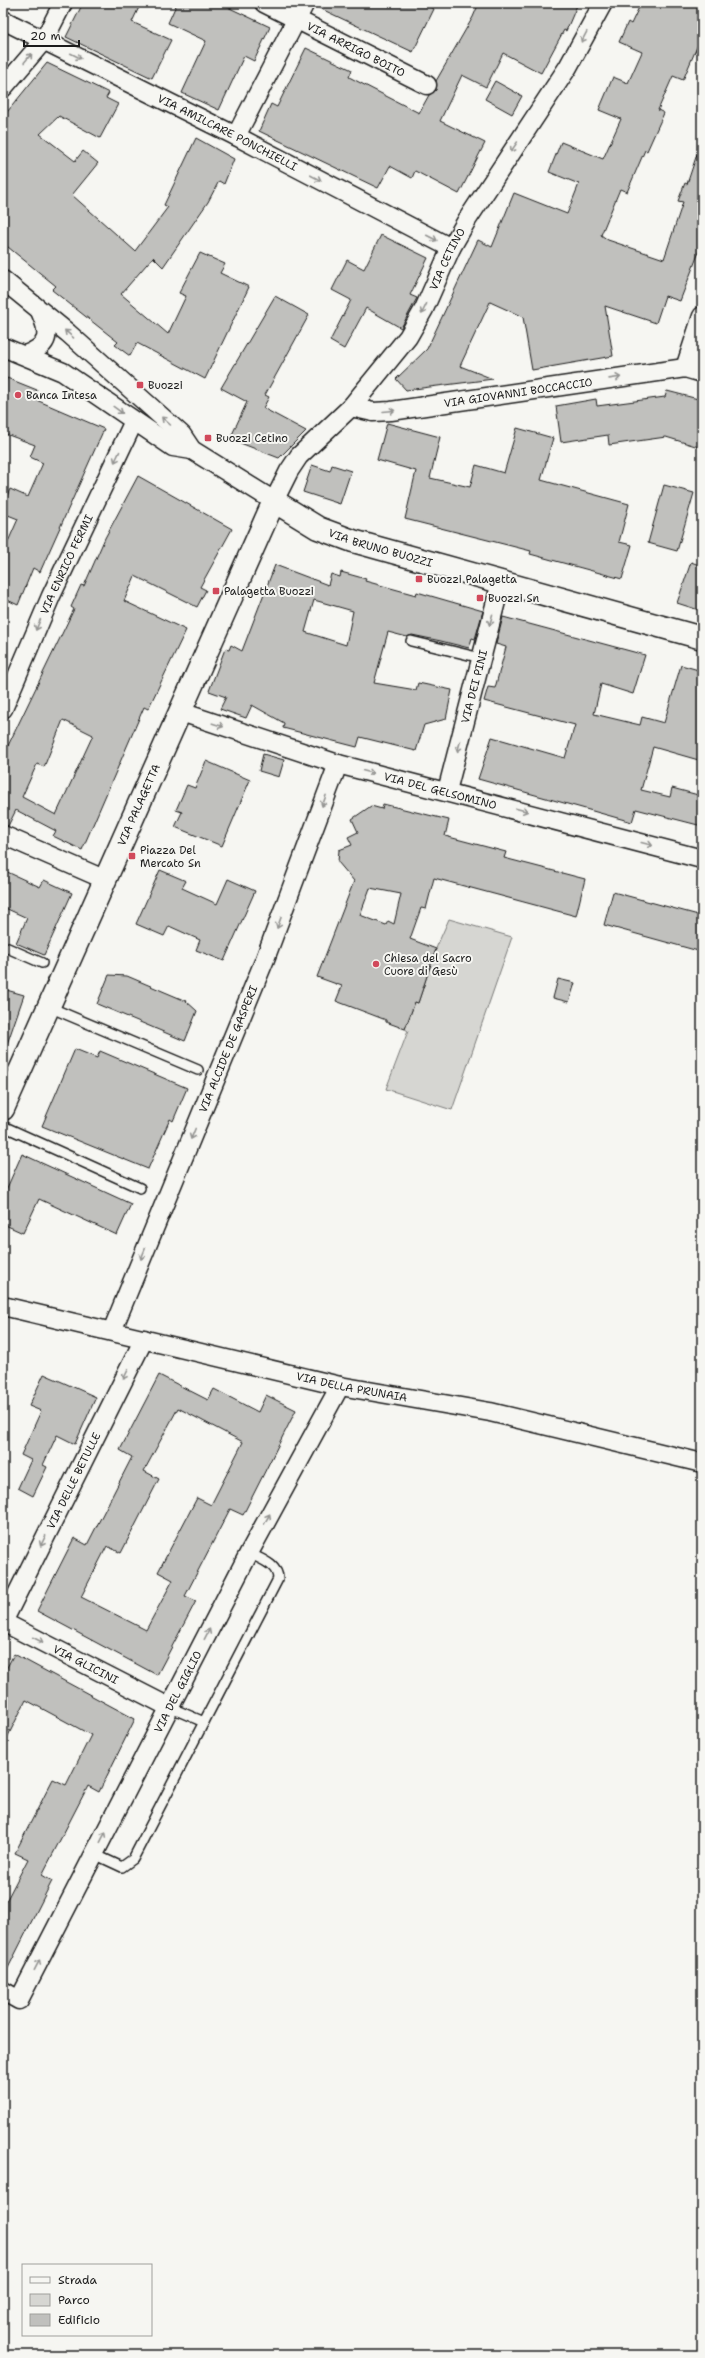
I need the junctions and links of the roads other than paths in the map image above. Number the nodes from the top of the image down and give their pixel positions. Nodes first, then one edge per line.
1 (63, 3) edge
2 (264, 3) edge
3 (305, 3) edge
4 (602, 3) edge
5 (297, 19) junction
6 (3, 20) edge
7 (44, 40) junction
8 (427, 86) dead end
9 (3, 88) edge
10 (236, 136) junction
11 (451, 248) junction
12 (5, 282) edge
13 (40, 311) junction
14 (702, 316) edge
15 (3, 347) edge
16 (24, 355) junction
17 (685, 368) junction
18 (702, 373) edge
19 (351, 407) junction
20 (134, 421) junction
21 (192, 450) junction
22 (274, 501) junction
23 (501, 582) junction
24 (702, 638) edge
25 (411, 641) dead end
26 (481, 658) junction
27 (3, 709) edge
28 (181, 712) junction
29 (338, 764) junction
30 (447, 791) junction
31 (3, 836) edge
32 (702, 859) edge
33 (106, 880) junction
34 (3, 946) edge
35 (42, 963) dead end
36 (49, 1007) junction
37 (198, 1070) dead end
38 (3, 1109) edge
39 (3, 1126) edge
40 (140, 1188) dead end
41 (3, 1306) edge
42 (112, 1331) junction
43 (144, 1339) junction
44 (340, 1386) junction
45 (702, 1463) edge
46 (249, 1553) junction
47 (3, 1622) edge
48 (170, 1707) junction
49 (204, 1722) junction
50 (94, 1854) junction
51 (3, 1991) edge

1 - 7 street
2 - 5 street, VIA ARRIGO BOITO
3 - 5 street
4 -> 11 street, VIA CETINO
5 - 8 street, VIA ARRIGO BOITO
5 - 10 street
6 - 7 street, VIA AMILCARE PONCHIELLI
9 -> 7 street
7 -> 10 street, VIA AMILCARE PONCHIELLI
10 -> 11 street, VIA AMILCARE PONCHIELLI
11 -> 19 street, VIA CETINO
12 - 13 street, VIA BRUNO BUOZZI
13 - 16 street, VIA BRUNO BUOZZI
21 -> 13 street, VIA BRUNO BUOZZI
14 - 17 street
15 - 16 street, VIA BRUNO BUOZZI
16 -> 20 street, VIA BRUNO BUOZZI
17 - 18 street, VIA GIOVANNI BOCCACCIO
19 -> 17 street, VIA GIOVANNI BOCCACCIO
19 - 22 street, VIA CETINO
20 - 21 street, VIA BRUNO BUOZZI
20 -> 27 street, VIA ENRICO FERMI
21 - 22 street, VIA BRUNO BUOZZI
22 - 23 street, VIA BRUNO BUOZZI
22 - 28 street, VIA PALAGETTA
23 - 24 street, VIA BRUNO BUOZZI
23 -> 26 street, VIA DEI PINI
25 - 26 lane
26 -> 30 street, VIA DEI PINI
28 -> 29 street, VIA DEL GELSOMINO
28 - 33 street, VIA PALAGETTA
29 -> 30 street, VIA DEL GELSOMINO
29 -> 42 street, VIA ALCIDE DE GASPERI
30 -> 32 street, VIA DEL GELSOMINO
31 - 33 street
33 - 36 street, VIA PALAGETTA
34 - 35 lane
36 - 37 lane
36 - 38 street, VIA PALAGETTA
39 - 40 lane
41 - 42 street, VIA DELLA PRUNAIA
42 - 43 street, VIA DELLA PRUNAIA
43 - 44 street, VIA DELLA PRUNAIA
43 -> 47 street, VIA DELLE BETULLE
44 - 45 street, VIA DELLA PRUNAIA
46 -> 44 street, VIA DEL GIGLIO
48 -> 46 street, VIA DEL GIGLIO
46 - 49 lane
47 -> 48 street, VIA GLICINI
48 - 49 lane
50 -> 48 street, VIA DEL GIGLIO
49 - 50 lane
51 -> 50 street, VIA DEL GIGLIO

